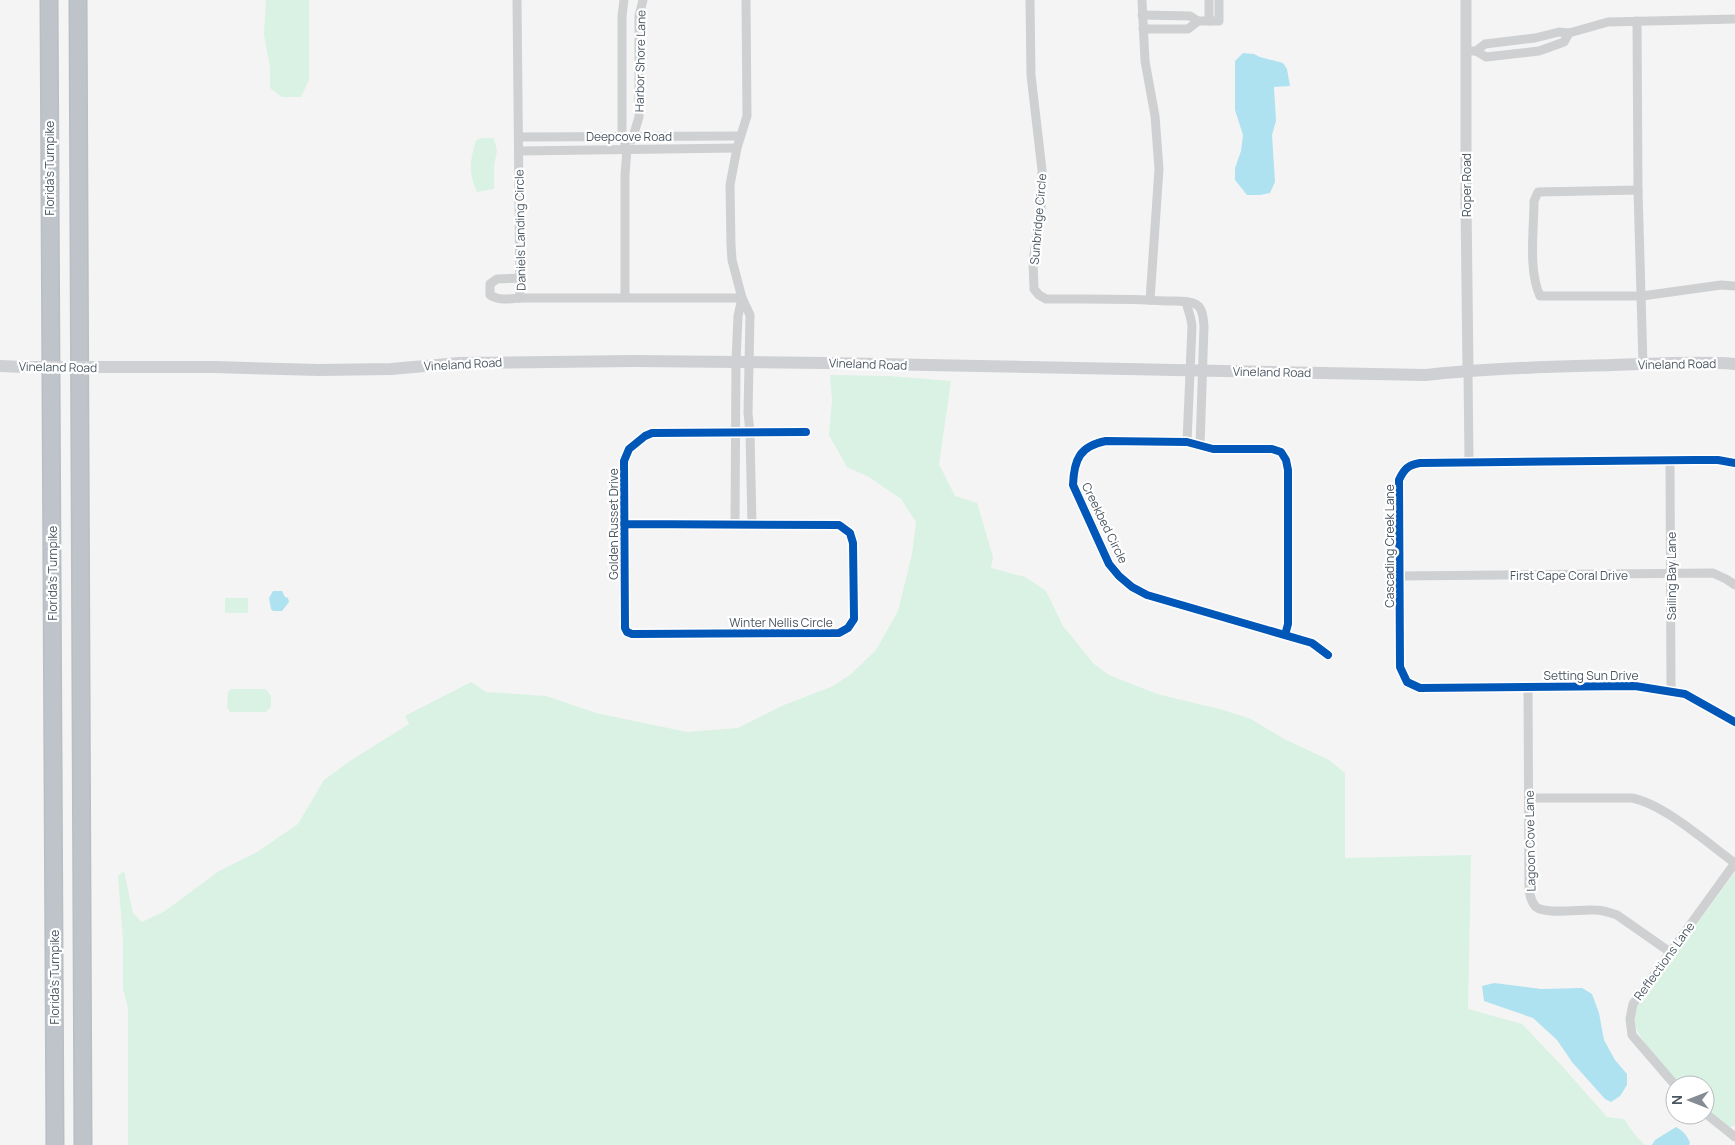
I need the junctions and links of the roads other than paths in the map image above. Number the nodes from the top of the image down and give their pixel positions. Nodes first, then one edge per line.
1 (49, 0) edge
2 (78, 0) edge
3 (517, 0) edge
4 (624, 0) edge
5 (643, 0) edge
6 (746, 0) edge
7 (1030, 0) edge
8 (1142, 0) edge
9 (1209, 0) edge
10 (1219, 0) edge
11 (1466, 0) edge
12 (1142, 15) junction
13 (1735, 19) edge
14 (1198, 21) junction
15 (1209, 21) junction
16 (1637, 21) junction
17 (1143, 28) junction
18 (1569, 33) junction
19 (1535, 38) junction
20 (1471, 51) junction
21 (1539, 51) junction
22 (622, 136) junction
23 (634, 136) junction
24 (740, 136) junction
25 (519, 137) junction
26 (737, 148) junction
27 (627, 149) junction
28 (519, 151) junction
29 (1638, 190) junction
30 (520, 278) junction
31 (1735, 286) edge
32 (1642, 296) junction
33 (625, 297) junction
34 (520, 298) junction
35 (742, 298) junction
36 (1150, 300) junction
37 (1186, 302) junction
38 (738, 324) junction
39 (750, 325) junction
40 (1192, 326) junction
41 (1204, 326) junction
42 (743, 362) junction
43 (1735, 364) edge
44 (1643, 365) junction
45 (0, 366) edge
46 (1196, 370) junction
47 (1468, 370) junction
48 (736, 405) junction
49 (748, 405) junction
50 (735, 432) junction
51 (750, 432) junction
52 (806, 432) dead end
53 (1187, 442) junction
54 (1200, 446) junction
55 (1670, 460) junction
56 (1469, 462) junction
57 (1735, 463) edge
58 (624, 524) junction
59 (735, 524) junction
60 (752, 525) junction
61 (1670, 574) junction
62 (1400, 576) junction
63 (1735, 585) edge
64 (627, 632) joint
65 (1285, 635) junction
66 (1328, 655) dead end
67 (1528, 687) junction
68 (1671, 692) junction
69 (1735, 722) edge
70 (1529, 798) junction
71 (1735, 863) edge
72 (1670, 952) junction
73 (1666, 1075) edge
74 (1715, 1121) edge
75 (1735, 1137) edge
76 (55, 1145) edge
77 (83, 1145) edge

1 - 76 highway, Florida's Turnpike
2 - 77 highway
3 - 25 street, Daniels Landing Circle
4 - 22 street, Harbor Shore Lane
5 - 23 street, Harbor Shore Lane
6 - 24 street
7 - 36 street, Sunbridge Circle
8 - 12 street
9 - 15 street
10 - 15 street
11 - 20 street, Roper Road
12 - 14 street
12 - 17 street
13 - 16 street
14 - 15 street
14 - 17 street
16 - 18 street
16 - 29 street
17 - 36 street
18 - 19 street
18 - 21 street
19 - 20 street
19 - 21 street
20 - 21 street
20 - 47 street, Roper Road
22 - 23 street, Deepcove Road
22 - 25 street, Deepcove Road
22 - 27 street, Harbor Shore Lane
23 - 24 street, Deepcove Road
23 - 27 street, Harbor Shore Lane
24 - 26 street
25 - 28 street, Daniels Landing Circle
26 - 27 street, Deepcove Road
26 - 35 street
27 - 28 street, Deepcove Road
27 - 33 street, Harbor Shore Lane
28 - 30 street, Daniels Landing Circle
29 - 32 street
29 - 32 street
30 - 34 street, Daniels Landing Circle
30 - 34 street
31 - 32 street
32 - 44 street
33 - 34 street, Daniels Landing Circle
33 - 35 street, Daniels Landing Circle
35 - 38 street
35 - 39 street
36 - 37 street, Sunbridge Circle
37 - 40 street
37 - 41 street
38 - 39 street
38 - 42 street
39 - 42 street
40 - 41 street
40 - 46 street
41 - 46 street
42 - 45 main road, Vineland Road, bridge
42 - 46 main road, Vineland Road
42 - 48 street
42 - 49 street
43 - 44 main road, Vineland Road
44 - 47 main road, Vineland Road
46 - 47 main road, Vineland Road
46 - 53 street
46 - 54 street
47 - 56 street
48 - 49 street
48 - 50 street
49 - 51 street
50 - 51 street, Golden Russet Drive
50 - 58 street, Golden Russet Drive
50 - 59 street
51 - 52 street, Golden Russet Drive
51 - 60 street
53 - 54 street, Creekbed Circle
53 - 65 street, Creekbed Circle
54 - 65 street, Creekbed Circle
55 - 56 street, Cascading Creek Lane
55 - 57 street, Cascading Creek Lane
55 - 61 street, Sailing Bay Lane
56 - 62 street, Cascading Creek Lane
58 - 59 street, Winter Nellis Circle
58 - 64 street, Golden Russet Drive
59 - 60 street, Winter Nellis Circle
60 - 64 street, Winter Nellis Circle
61 - 62 street, First Cape Coral Drive
61 - 63 street, First Cape Coral Drive
61 - 68 street, Sailing Bay Lane
62 - 67 street, Cascading Creek Lane
65 - 66 street, Creekbed Circle
67 - 68 street, Setting Sun Drive
67 - 70 street, Lagoon Cove Lane
68 - 69 street, Setting Sun Drive
70 - 71 street
70 - 72 street, Lagoon Cove Lane
71 - 72 street, Reflections Lane
72 - 73 street, Reflections Lane
74 - 75 street

